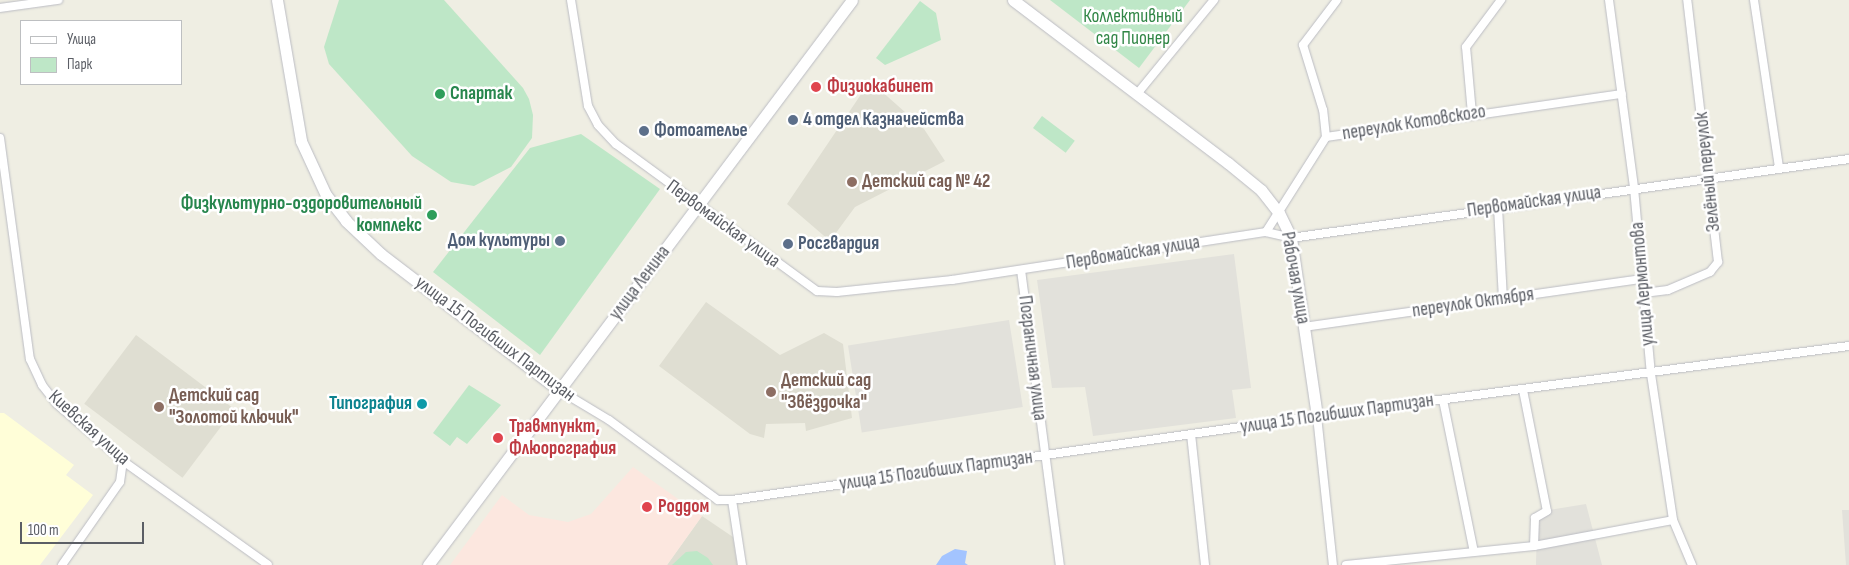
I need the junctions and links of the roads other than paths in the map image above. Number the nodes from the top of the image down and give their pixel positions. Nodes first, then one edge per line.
1 (58, 0) edge
2 (277, 0) edge
3 (571, 0) edge
4 (852, 0) edge
5 (1013, 0) edge
6 (1214, 0) edge
7 (1337, 0) edge
8 (1501, 0) edge
9 (1609, 0) edge
10 (1688, 0) edge
11 (1754, 0) edge
12 (0, 8) edge
13 (1136, 94) junction
14 (1622, 94) junction
15 (1472, 114) junction
16 (1326, 137) junction
17 (0, 138) edge
18 (1849, 159) edge
19 (1779, 168) junction
20 (1710, 178) junction
21 (1634, 188) junction
22 (698, 205) junction
23 (1498, 207) junction
24 (1279, 213) junction
25 (1266, 232) junction
26 (1291, 238) junction
27 (1021, 270) junction
28 (1642, 279) junction
29 (1644, 293) junction
30 (1503, 299) junction
31 (1304, 327) junction
32 (1849, 346) edge
33 (1651, 374) junction
34 (559, 390) junction
35 (1523, 390) junction
36 (1443, 400) junction
37 (1317, 416) junction
38 (1191, 434) junction
39 (1045, 456) junction
40 (123, 462) junction
41 (732, 500) junction
42 (1673, 520) junction
43 (1534, 546) junction
44 (1474, 552) junction
45 (62, 565) edge
46 (268, 565) edge
47 (428, 565) edge
48 (742, 565) edge
49 (1060, 565) edge
50 (1205, 565) edge
51 (1333, 565) edge
52 (1346, 565) edge
53 (1692, 565) edge

1 - 12 street
2 - 34 street, улица 15 Погибших Партизан
3 - 22 street, Первомайская улица
4 - 22 street, улица Ленина
5 - 13 street, Рабочая улица
6 - 13 street
7 - 16 street, переулок Котовского
8 - 15 street
9 - 14 street, улица Лермонтова
10 - 20 street, Зелёный переулок
11 - 19 street
13 - 24 street, Рабочая улица
14 - 15 street, переулок Котовского
14 - 21 street, улица Лермонтова
15 - 16 street, переулок Котовского
16 - 24 street
17 - 40 street, Киевская улица
18 - 19 street, Первомайская улица
19 - 20 street, Первомайская улица
20 - 21 street, Первомайская улица
20 - 29 street, Зелёный переулок
21 - 23 street, Первомайская улица
21 - 28 street, улица Лермонтова
22 - 27 street, Первомайская улица
22 - 34 street, улица Ленина
23 - 26 street, Первомайская улица
23 - 30 street
24 - 25 street
24 - 26 street, Рабочая улица
25 - 26 street, Первомайская улица
25 - 27 street, Первомайская улица
26 - 31 street, Рабочая улица
27 - 39 street, Пограничная улица
28 - 29 street, улица Лермонтова
28 - 30 street, переулок Октября
29 - 33 street, улица Лермонтова
30 - 31 street, переулок Октября
31 - 37 street, Рабочая улица
32 - 33 street, улица 15 Погибших Партизан
33 - 35 street, улица 15 Погибших Партизан
33 - 42 street, улица Лермонтова
34 - 41 street, улица 15 Погибших Партизан
34 - 47 street, улица Ленина
35 - 36 street, улица 15 Погибших Партизан
35 - 43 street
36 - 37 street, улица 15 Погибших Партизан
36 - 44 street
37 - 38 street, улица 15 Погибших Партизан
37 - 51 street, Рабочая улица
38 - 39 street, улица 15 Погибших Партизан
38 - 50 street
39 - 41 street, улица 15 Погибших Партизан
39 - 49 street, Пограничная улица
40 - 45 street
40 - 46 street, Киевская улица
41 - 48 street
42 - 43 street
42 - 53 street, улица Лермонтова
43 - 44 street
44 - 52 street

